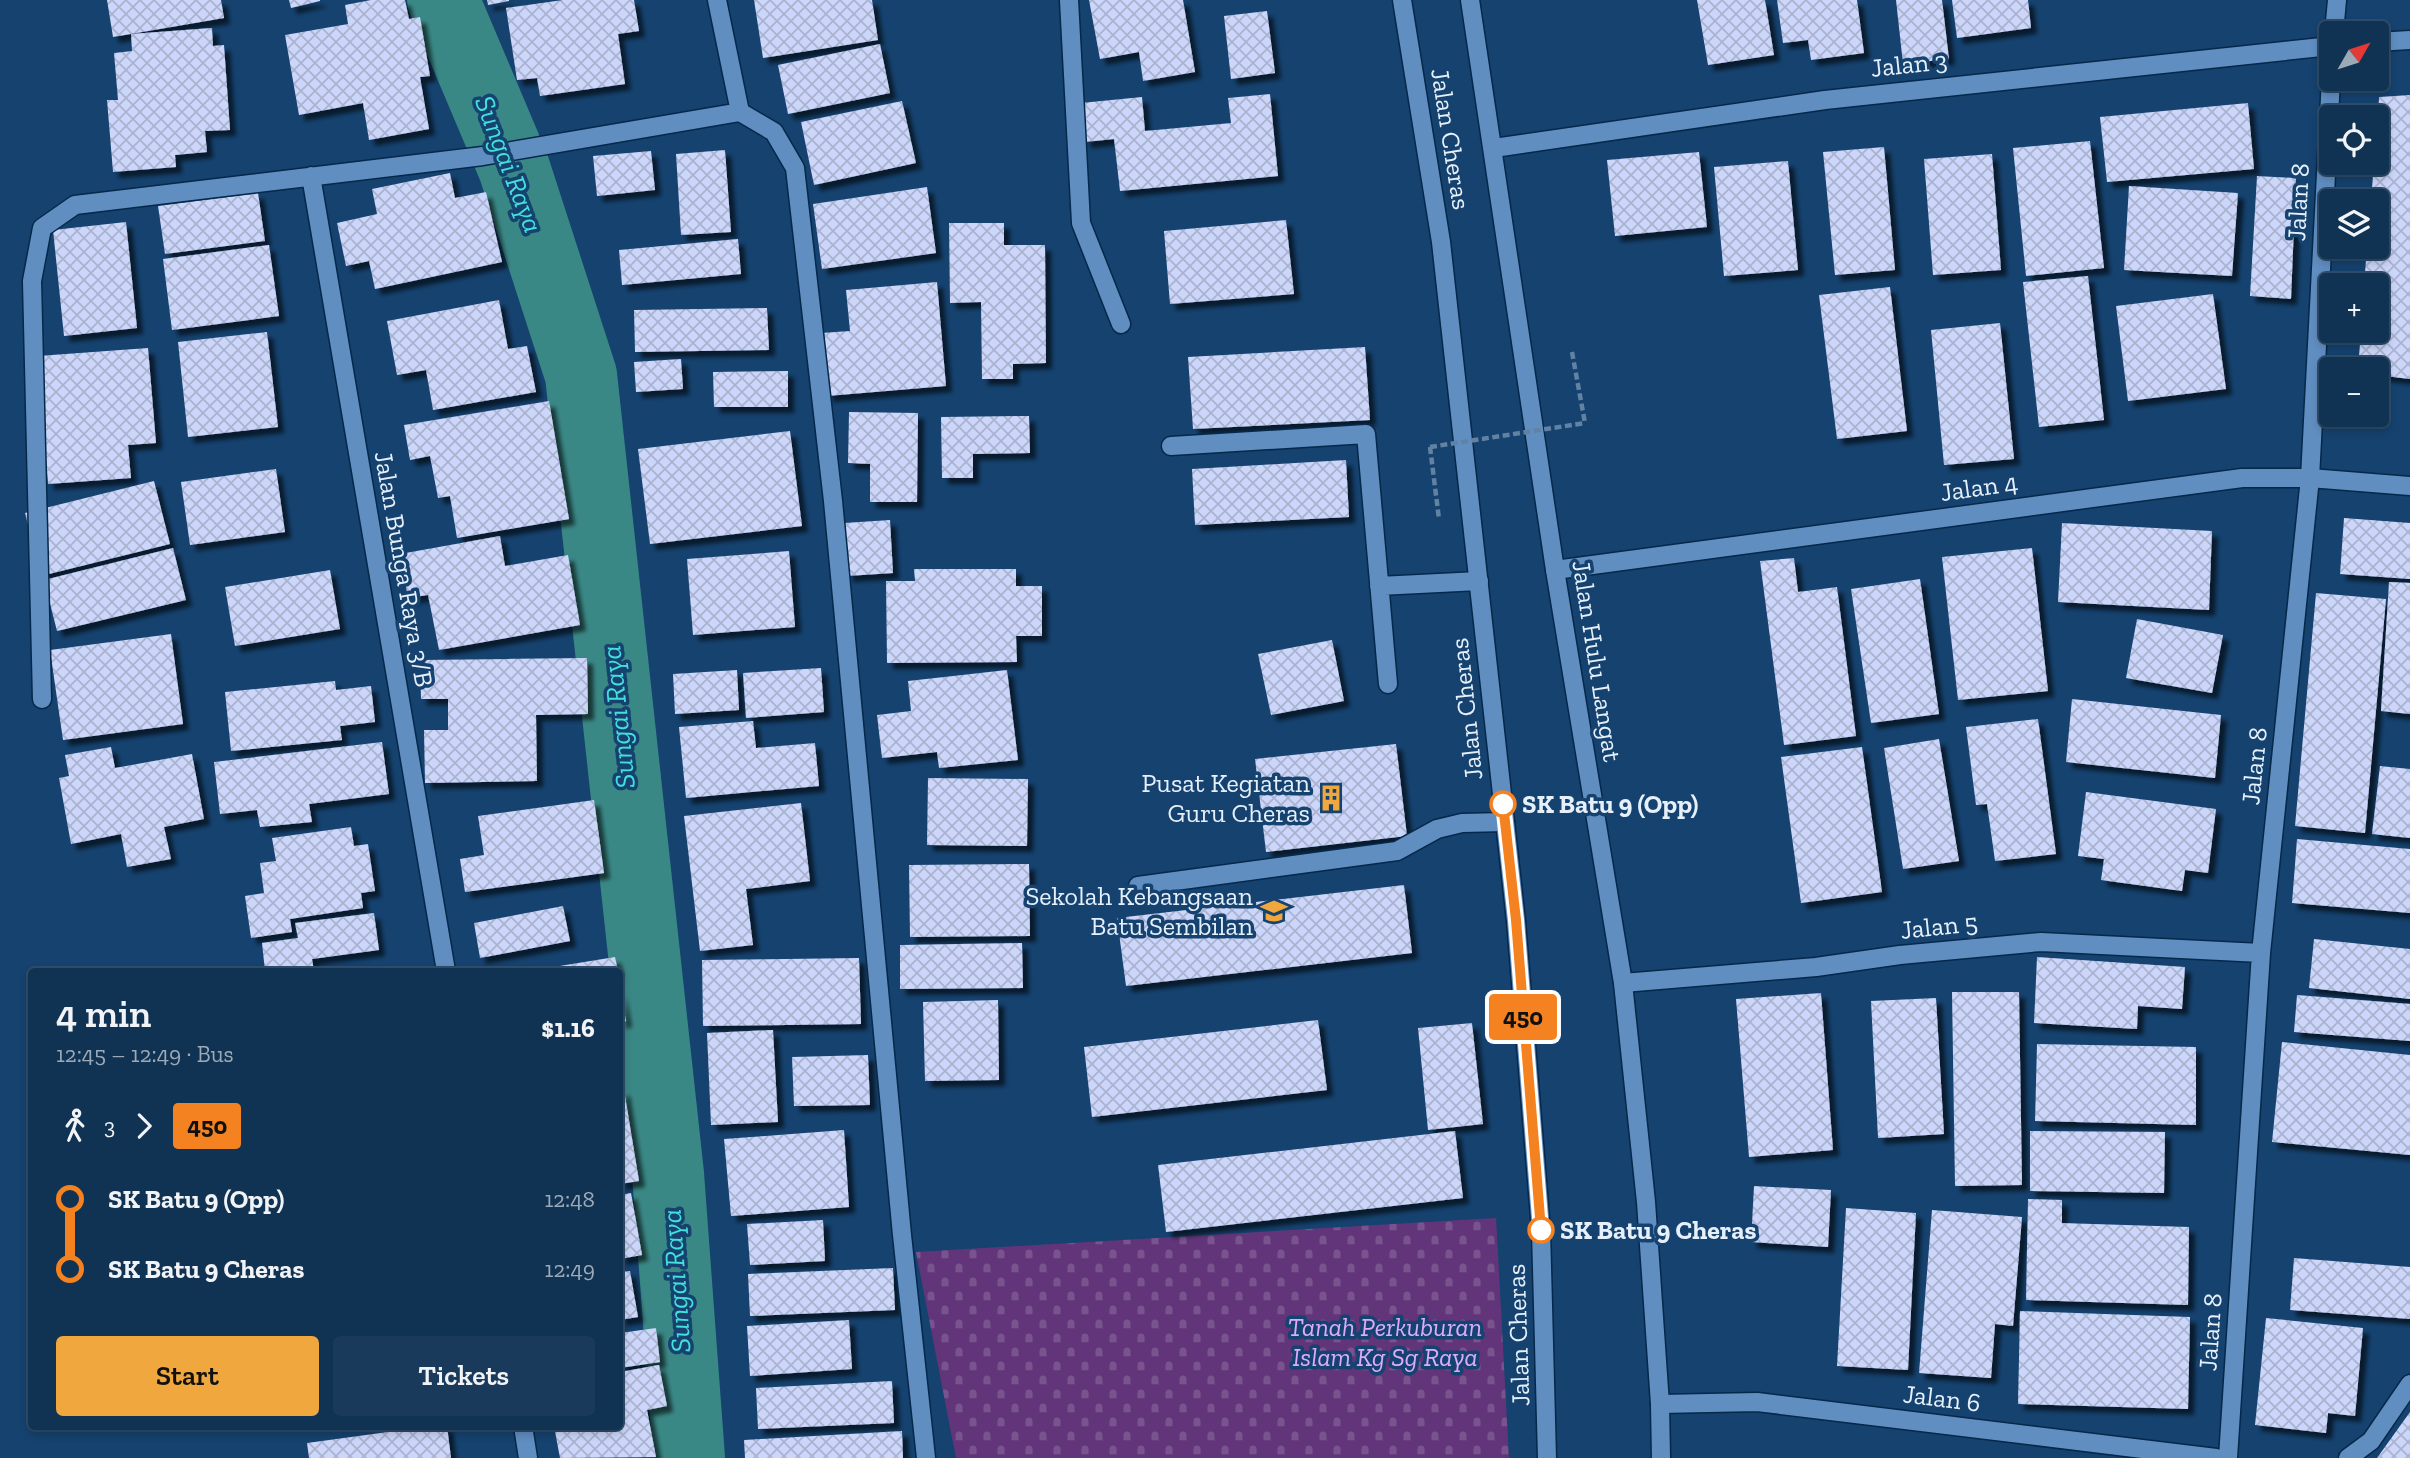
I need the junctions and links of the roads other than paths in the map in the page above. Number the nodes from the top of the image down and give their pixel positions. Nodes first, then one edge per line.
1 (717, 0) edge
2 (1069, 0) edge
3 (1402, 0) edge
4 (1470, 0) edge
5 (2337, 0) edge
6 (2335, 21) edge
7 (2410, 40) edge
8 (2389, 41) edge
9 (2319, 47) edge
10 (2330, 91) edge
11 (740, 112) junction
12 (1494, 148) junction
13 (311, 176) junction
14 (1121, 324) dead end
15 (1171, 446) dead end
16 (2310, 478) junction
17 (2410, 486) edge
18 (1555, 570) junction
19 (1479, 580) junction
20 (1379, 586) junction
21 (1388, 684) dead end
22 (42, 699) dead end
23 (1505, 822) junction
24 (1138, 886) dead end
25 (2261, 953) junction
26 (445, 968) edge
27 (1623, 983) junction
28 (2410, 1384) edge
29 (1660, 1404) junction
30 (524, 1430) edge
31 (528, 1458) edge
32 (926, 1458) edge
33 (1547, 1458) edge
34 (1661, 1458) edge
35 (2216, 1458) edge
36 (2228, 1458) edge
37 (2348, 1458) edge

1 - 11 street
2 - 14 street
3 - 19 street, Jalan Cheras
4 - 12 street, Jalan Hulu Langat
5 - 6 street
7 - 8 street
9 - 12 street, Jalan 3
10 - 16 street, Jalan 8
11 - 13 street
11 - 32 street
12 - 18 street, Jalan Hulu Langat
13 - 22 street
13 - 26 street, Jalan Bunga Raya 3/B
15 - 20 street
16 - 17 street, Jalan 4
16 - 18 street, Jalan 4
16 - 25 street, Jalan 8
18 - 27 street, Jalan Hulu Langat
19 - 20 street
19 - 23 street, Jalan Cheras
20 - 21 street
23 - 24 street
23 - 33 street, Jalan Cheras
25 - 27 street, Jalan 5
25 - 36 street, Jalan 8
27 - 29 street, Jalan Hulu Langat
28 - 37 street
29 - 34 street, Jalan Hulu Langat
29 - 35 street, Jalan 6
30 - 31 street

